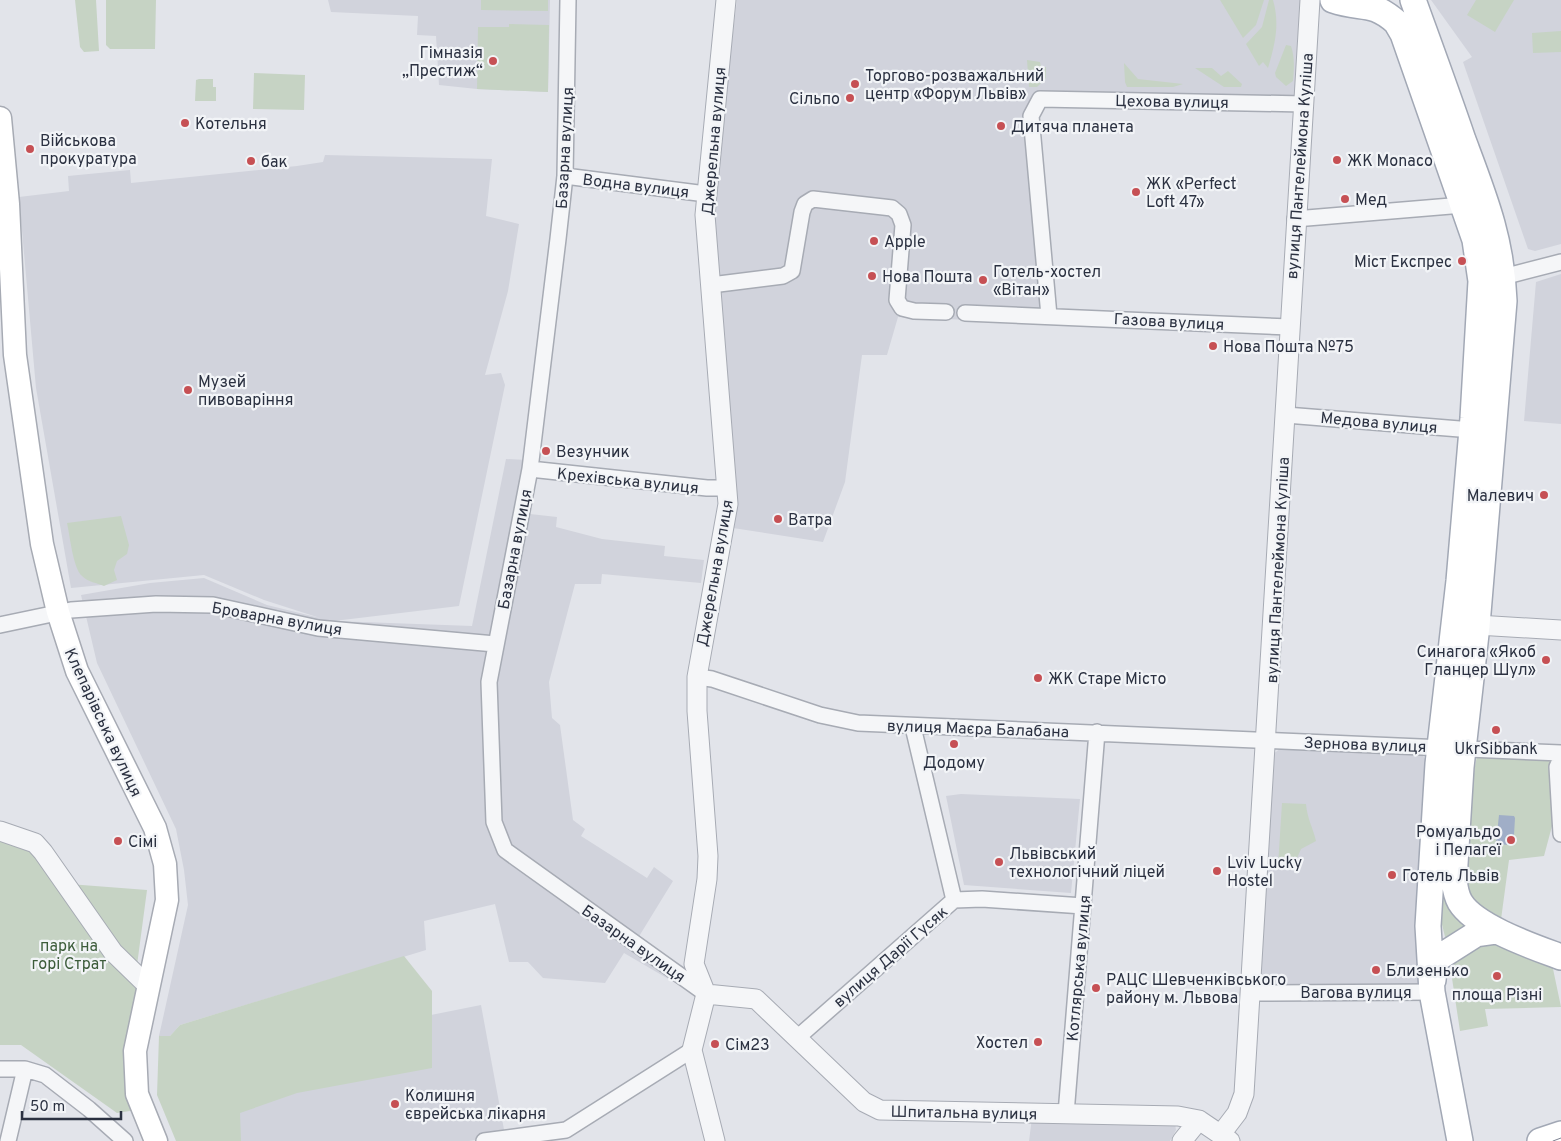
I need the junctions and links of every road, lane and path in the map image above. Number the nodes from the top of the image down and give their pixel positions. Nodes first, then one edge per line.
1 (568, 0) edge
2 (726, 0) edge
3 (1310, 0) edge
4 (1334, 0) edge
5 (1413, 0) edge
6 (1371, 2) edge
7 (1304, 104) junction
8 (0, 118) edge
9 (565, 176) junction
10 (706, 194) junction
11 (1463, 205) junction
12 (1295, 218) junction
13 (1561, 262) edge
14 (1503, 277) junction
15 (711, 285) junction
16 (946, 312) dead end
17 (965, 313) dead end
18 (1049, 316) junction
19 (1290, 327) junction
20 (1286, 415) junction
21 (1472, 430) junction
22 (530, 469) junction
23 (728, 488) junction
24 (58, 612) junction
25 (0, 625) edge
26 (1477, 625) junction
27 (1561, 630) edge
28 (495, 644) junction
29 (697, 677) junction
30 (913, 727) junction
31 (1097, 732) junction
32 (1266, 741) junction
33 (1452, 747) junction
34 (1561, 753) edge
35 (1561, 758) edge
36 (1560, 814) edge
37 (0, 831) edge
38 (1561, 834) edge
39 (954, 900) junction
40 (1083, 906) junction
41 (1497, 931) junction
42 (1561, 957) edge
43 (149, 987) junction
44 (1432, 992) junction
45 (1251, 993) junction
46 (706, 994) junction
47 (797, 1038) junction
48 (692, 1050) junction
49 (0, 1069) edge
50 (25, 1070) junction
51 (1066, 1114) junction
52 (1199, 1120) junction
53 (1561, 1134) edge
54 (1226, 1138) edge
55 (8, 1141) edge
56 (125, 1141) edge
57 (156, 1141) edge
58 (484, 1141) edge
59 (715, 1141) edge
60 (1182, 1141) edge
61 (1460, 1141) edge
62 (1540, 1141) edge

1 - 9 street, Базарна вулиця
2 - 10 street, Джерельна вулиця
3 - 7 street, вулиця Пантелеймона Куліша
4 - 6 main road
5 - 14 main road
6 - 11 main road
7 - 12 street, вулиця Пантелеймона Куліша
7 - 18 street, Цехова вулиця
8 - 24 main road, Клепарівська вулиця
9 - 10 street, Водна вулиця
9 - 22 street, Базарна вулиця
10 - 15 street, Джерельна вулиця
11 - 12 street
11 - 21 main road
12 - 19 street, вулиця Пантелеймона Куліша
13 - 14 street
14 - 26 main road
15 - 16 street
15 - 23 street, Джерельна вулиця
17 - 18 street, Газова вулиця
18 - 19 street, Газова вулиця
19 - 20 street, вулиця Пантелеймона Куліша
20 - 21 street, Медова вулиця
20 - 32 street, вулиця Пантелеймона Куліша
21 - 33 main road
22 - 23 street, Крехівська вулиця
22 - 28 street, Базарна вулиця
23 - 29 street, Джерельна вулиця
24 - 25 street, Броварна вулиця
24 - 28 street, Броварна вулиця
24 - 43 main road, Клепарівська вулиця
26 - 27 street
26 - 33 main road
28 - 46 street, Базарна вулиця
29 - 30 street, вулиця Маєра Балабана
29 - 46 street, Джерельна вулиця
30 - 31 street, вулиця Маєра Балабана
30 - 39 street
31 - 32 street, вулиця Маєра Балабана
31 - 40 street, Котлярська вулиця
32 - 33 street, Зернова вулиця
32 - 45 street, вулиця Пантелеймона Куліша
33 - 34 street, Зернова вулиця
33 - 41 main road
33 - 44 main road
35 - 36 street
36 - 38 street
37 - 43 street
39 - 40 street, вулиця Дарії Гусяк
39 - 47 street, вулиця Дарії Гусяк
40 - 51 street, Котлярська вулиця
41 - 42 main road
41 - 44 main road
43 - 57 main road, Клепарівська вулиця
44 - 45 street, Вагова вулиця
44 - 61 main road
45 - 54 street, вулиця Пантелеймона Куліша
46 - 47 street, Шпитальна вулиця
46 - 48 street
47 - 51 street, Шпитальна вулиця
48 - 58 street
48 - 59 street
49 - 50 street
50 - 55 street
50 - 56 street
51 - 52 street, Шпитальна вулиця
52 - 54 street, Шпитальна вулиця
52 - 60 street
53 - 62 main road

